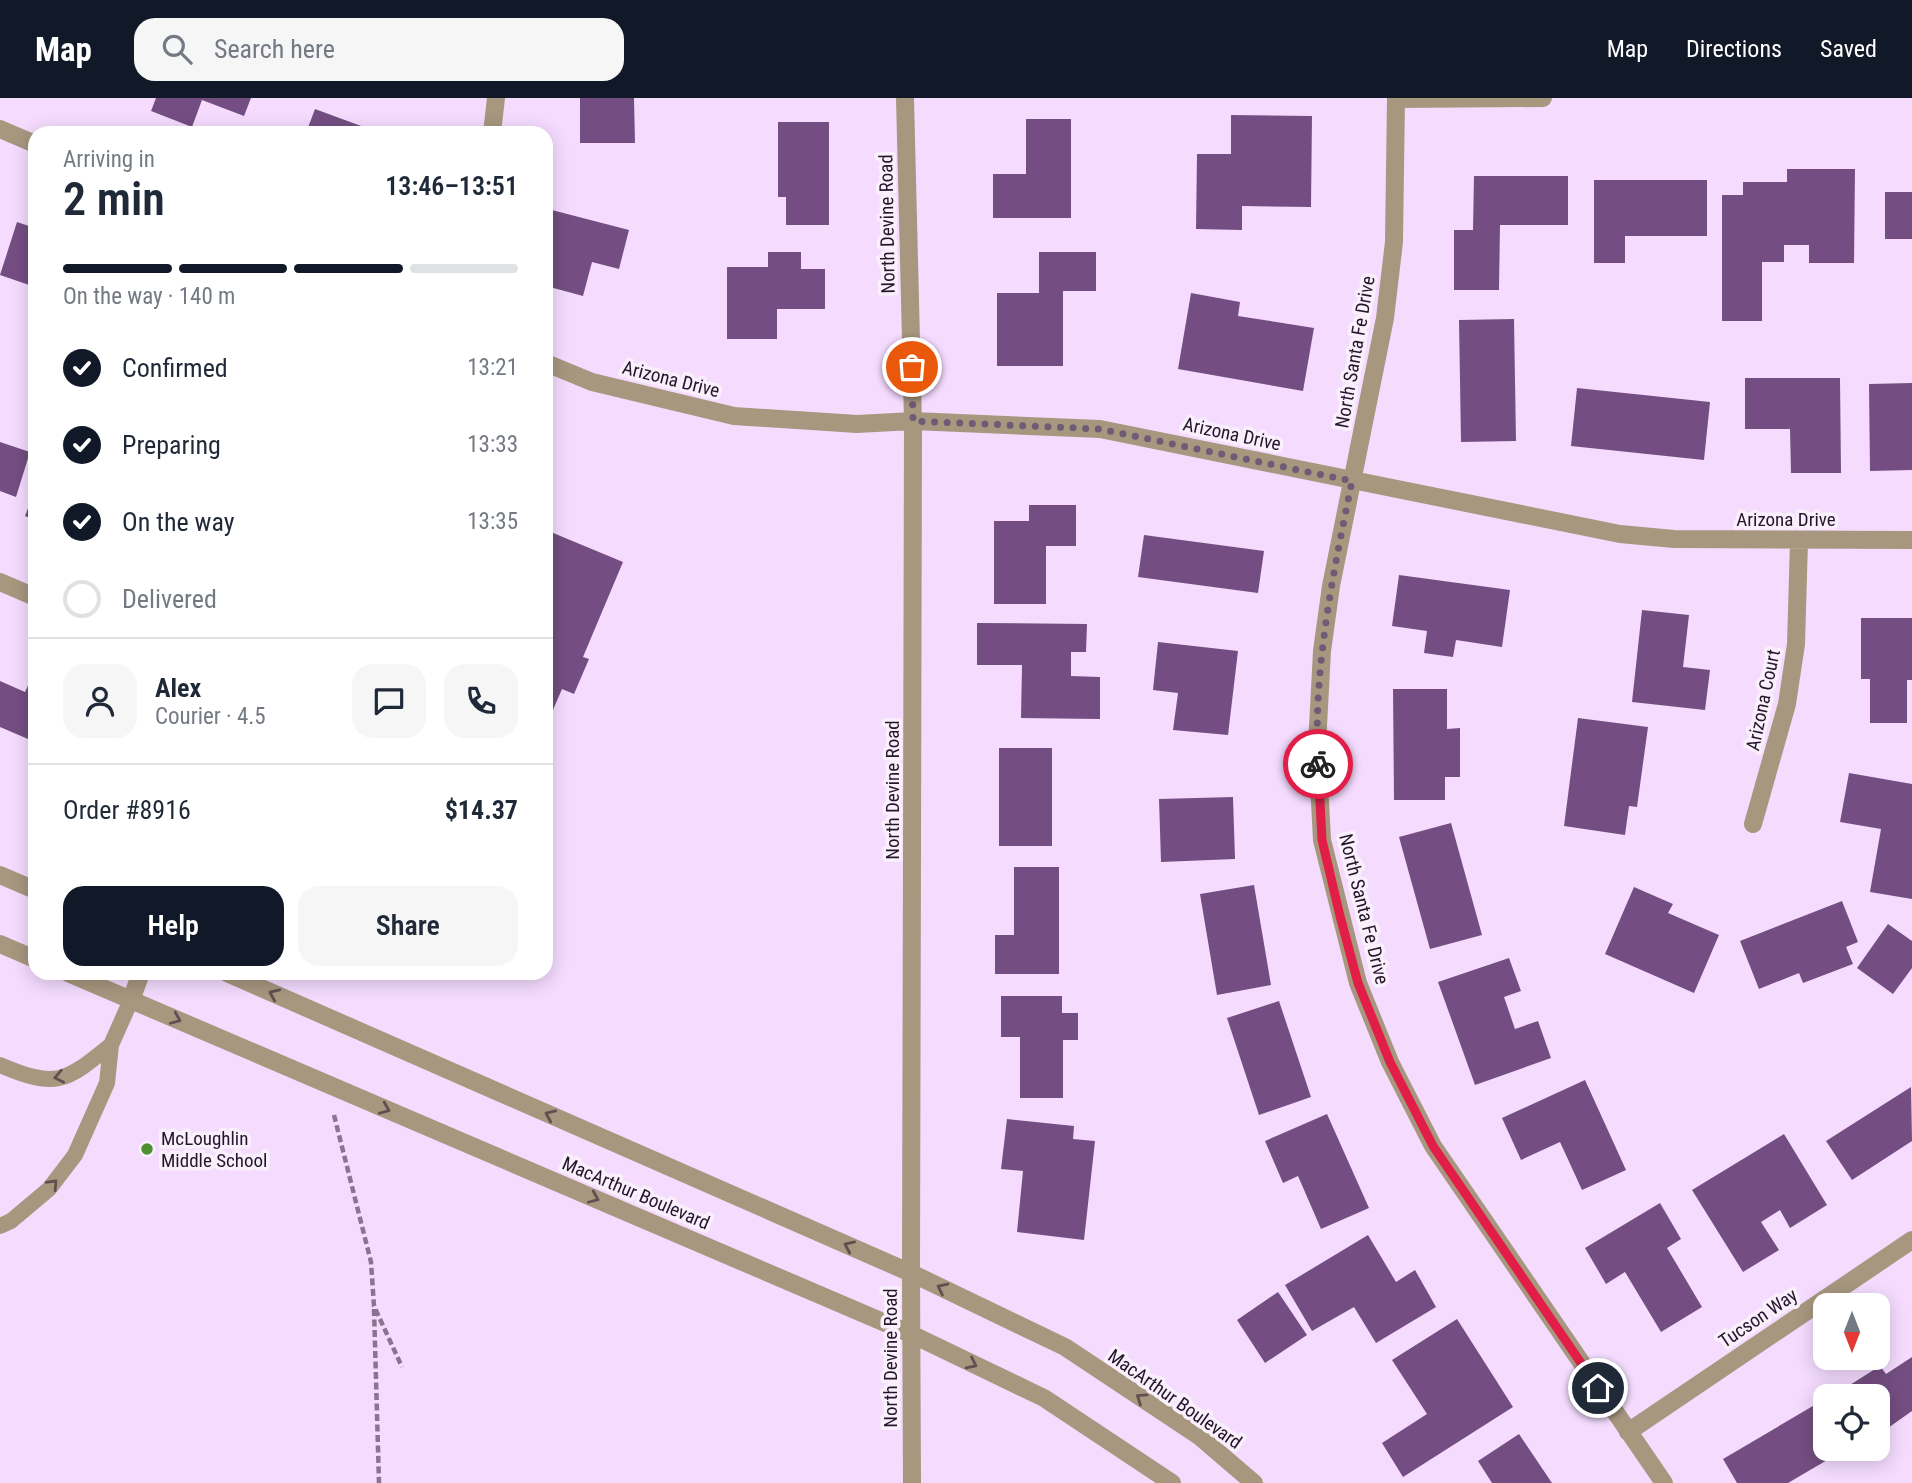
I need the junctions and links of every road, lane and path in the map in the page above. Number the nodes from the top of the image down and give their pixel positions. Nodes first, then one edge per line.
1 (496, 98) edge
2 (905, 98) edge
3 (1543, 98) edge
4 (1396, 99) edge
5 (493, 126) edge
6 (0, 129) edge
7 (28, 141) edge
8 (553, 366) edge
9 (913, 421) junction
10 (1352, 481) junction
11 (1912, 540) edge
12 (1799, 541) junction
13 (0, 582) edge
14 (28, 594) edge
15 (1753, 824) dead end
16 (0, 875) edge
17 (28, 887) edge
18 (0, 944) edge
19 (28, 956) edge
20 (84, 980) edge
21 (138, 980) edge
22 (243, 980) edge
23 (131, 1000) junction
24 (111, 1045) junction
25 (0, 1065) edge
26 (326, 1084) junction
27 (0, 1226) edge
28 (1912, 1240) edge
29 (911, 1273) junction
30 (374, 1306) junction
31 (911, 1334) junction
32 (402, 1367) dead end
33 (1629, 1432) junction
34 (380, 1483) edge
35 (912, 1483) edge
36 (1172, 1483) edge
37 (1254, 1483) edge
38 (1664, 1483) edge

1 - 5 street
2 - 9 street, North Devine Road
3 - 4 street
4 - 10 street, North Santa Fe Drive
6 - 7 street
8 - 9 street, Arizona Drive
9 - 10 street, Arizona Drive
9 - 29 street, North Devine Road
10 - 12 street, Arizona Drive
10 - 33 street, North Santa Fe Drive
11 - 12 street, Arizona Drive
12 - 15 street, Arizona Court
13 - 14 street
16 - 17 street
18 - 19 street
20 - 23 street, MacArthur Boulevard
21 - 23 street
29 -> 22 street, MacArthur Boulevard
23 - 24 lane
23 -> 26 street, MacArthur Boulevard
24 -> 25 lane
27 -> 24 lane
26 - 30 path
26 -> 31 street, MacArthur Boulevard
28 - 33 street, Tucson Way
29 - 31 street, North Devine Road
37 -> 29 street, MacArthur Boulevard
30 - 32 path
30 - 34 path
31 - 35 street, North Devine Road
31 -> 36 street, MacArthur Boulevard
33 - 38 street, North Santa Fe Drive

